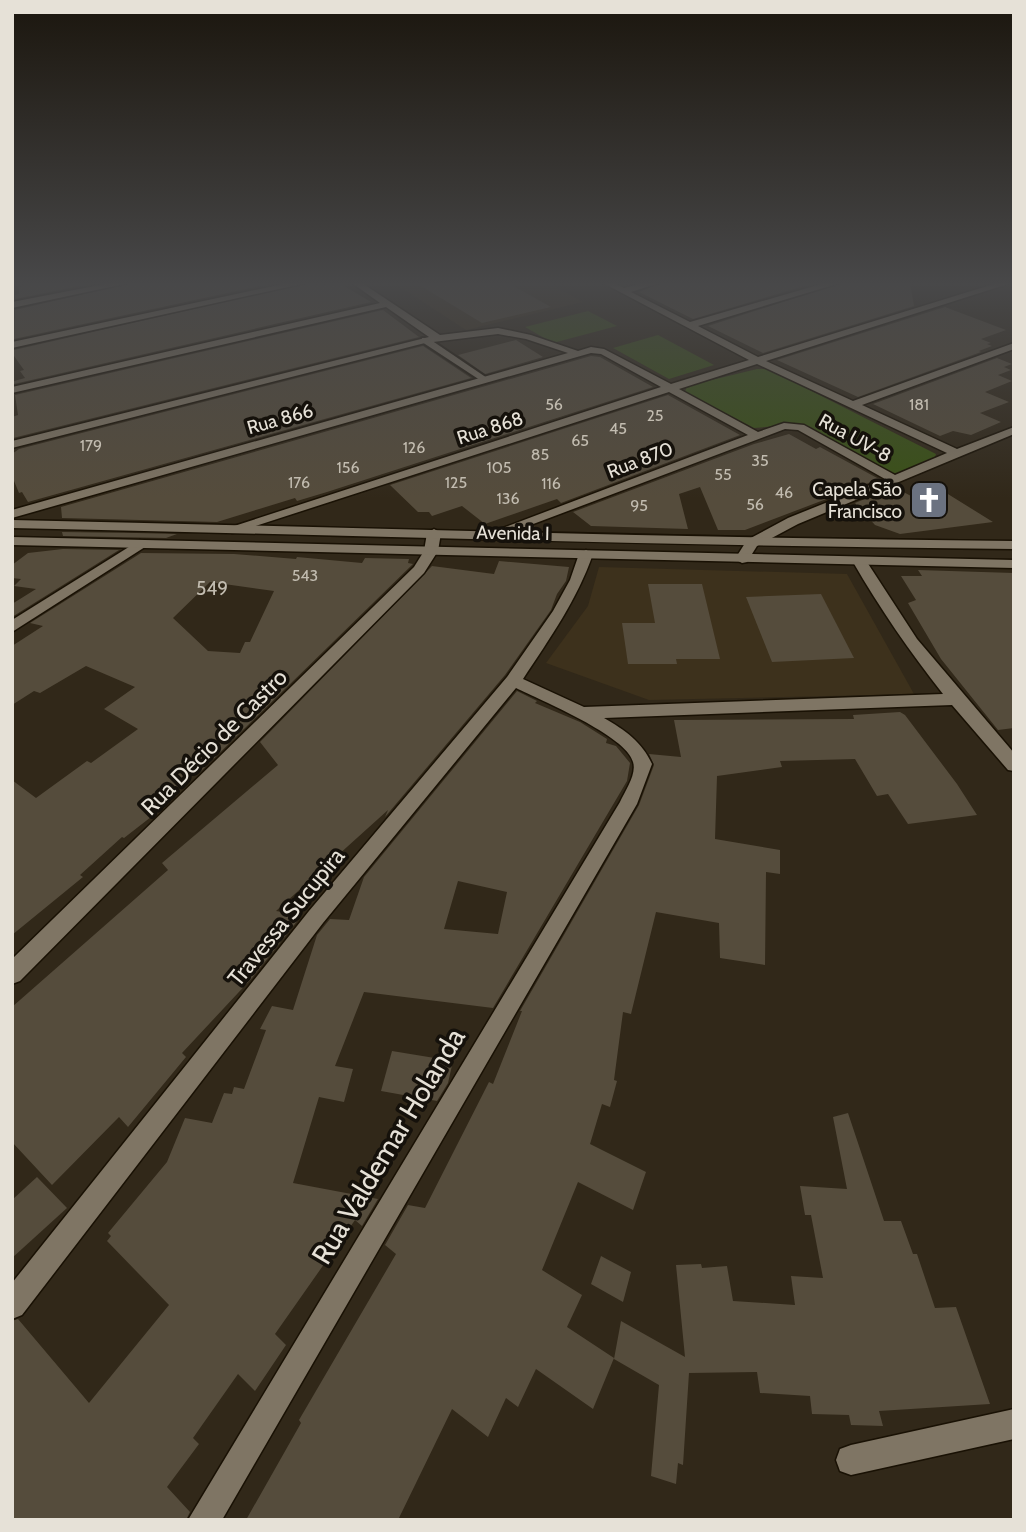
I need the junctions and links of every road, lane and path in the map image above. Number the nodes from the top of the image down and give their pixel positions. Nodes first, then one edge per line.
1 (167, 354) edge
2 (368, 354) edge
3 (447, 354) edge
4 (577, 354) edge
5 (607, 354) edge
6 (745, 354) edge
7 (779, 354) edge
8 (991, 354) edge
9 (758, 361) junction
10 (486, 380) junction
11 (670, 388) junction
12 (12, 390) edge
13 (852, 405) junction
14 (800, 427) joint
15 (1014, 430) edge
16 (755, 435) junction
17 (12, 445) edge
18 (958, 454) junction
19 (894, 478) junction
20 (12, 514) edge
21 (12, 524) edge
22 (232, 529) junction
23 (494, 534) junction
24 (12, 541) edge
25 (432, 542) junction
26 (752, 542) junction
27 (140, 544) junction
28 (1014, 545) edge
29 (586, 554) junction
30 (743, 559) junction
31 (860, 562) junction
32 (1014, 564) edge
33 (12, 627) edge
34 (513, 681) junction
35 (955, 699) junction
36 (580, 713) junction
37 (1014, 765) edge
38 (12, 974) edge
39 (12, 1306) edge
40 (1014, 1424) edge
41 (851, 1460) dead end
42 (204, 1520) edge

1 - 12 street
2 - 17 street
3 - 10 lane
4 - 10 street, Rua 866
5 - 11 street, Rua 866
6 - 9 street
7 - 9 street, Rua 868
8 - 13 street
9 - 11 street, Rua 868
9 - 13 street
10 - 20 street, Rua 866
11 - 16 street
11 - 22 street, Rua 868
13 - 18 street
14 - 16 street, Rua 870
14 - 19 street, Rua UV-8
15 - 18 street
16 - 23 street, Rua 870
18 - 19 street
19 - 26 street
21 - 22 street, Avenida I
22 - 25 street, Avenida I
23 - 25 street, Avenida I
23 - 26 street, Avenida I
24 - 27 street, Avenida I
25 - 27 street, Avenida I
25 - 29 street, Avenida I
25 - 38 street, Rua Décio de Castro
26 - 28 street, Avenida I
26 - 30 street
27 - 33 street
29 - 30 street, Avenida I
29 - 34 street, Travessa Sucupira
30 - 31 street, Avenida I
31 - 32 street, Avenida I
31 - 35 street
34 - 36 street, Rua Valdemar Holanda
34 - 39 street, Travessa Sucupira
35 - 36 street
35 - 37 street
36 - 42 street, Rua Valdemar Holanda
40 - 41 street

